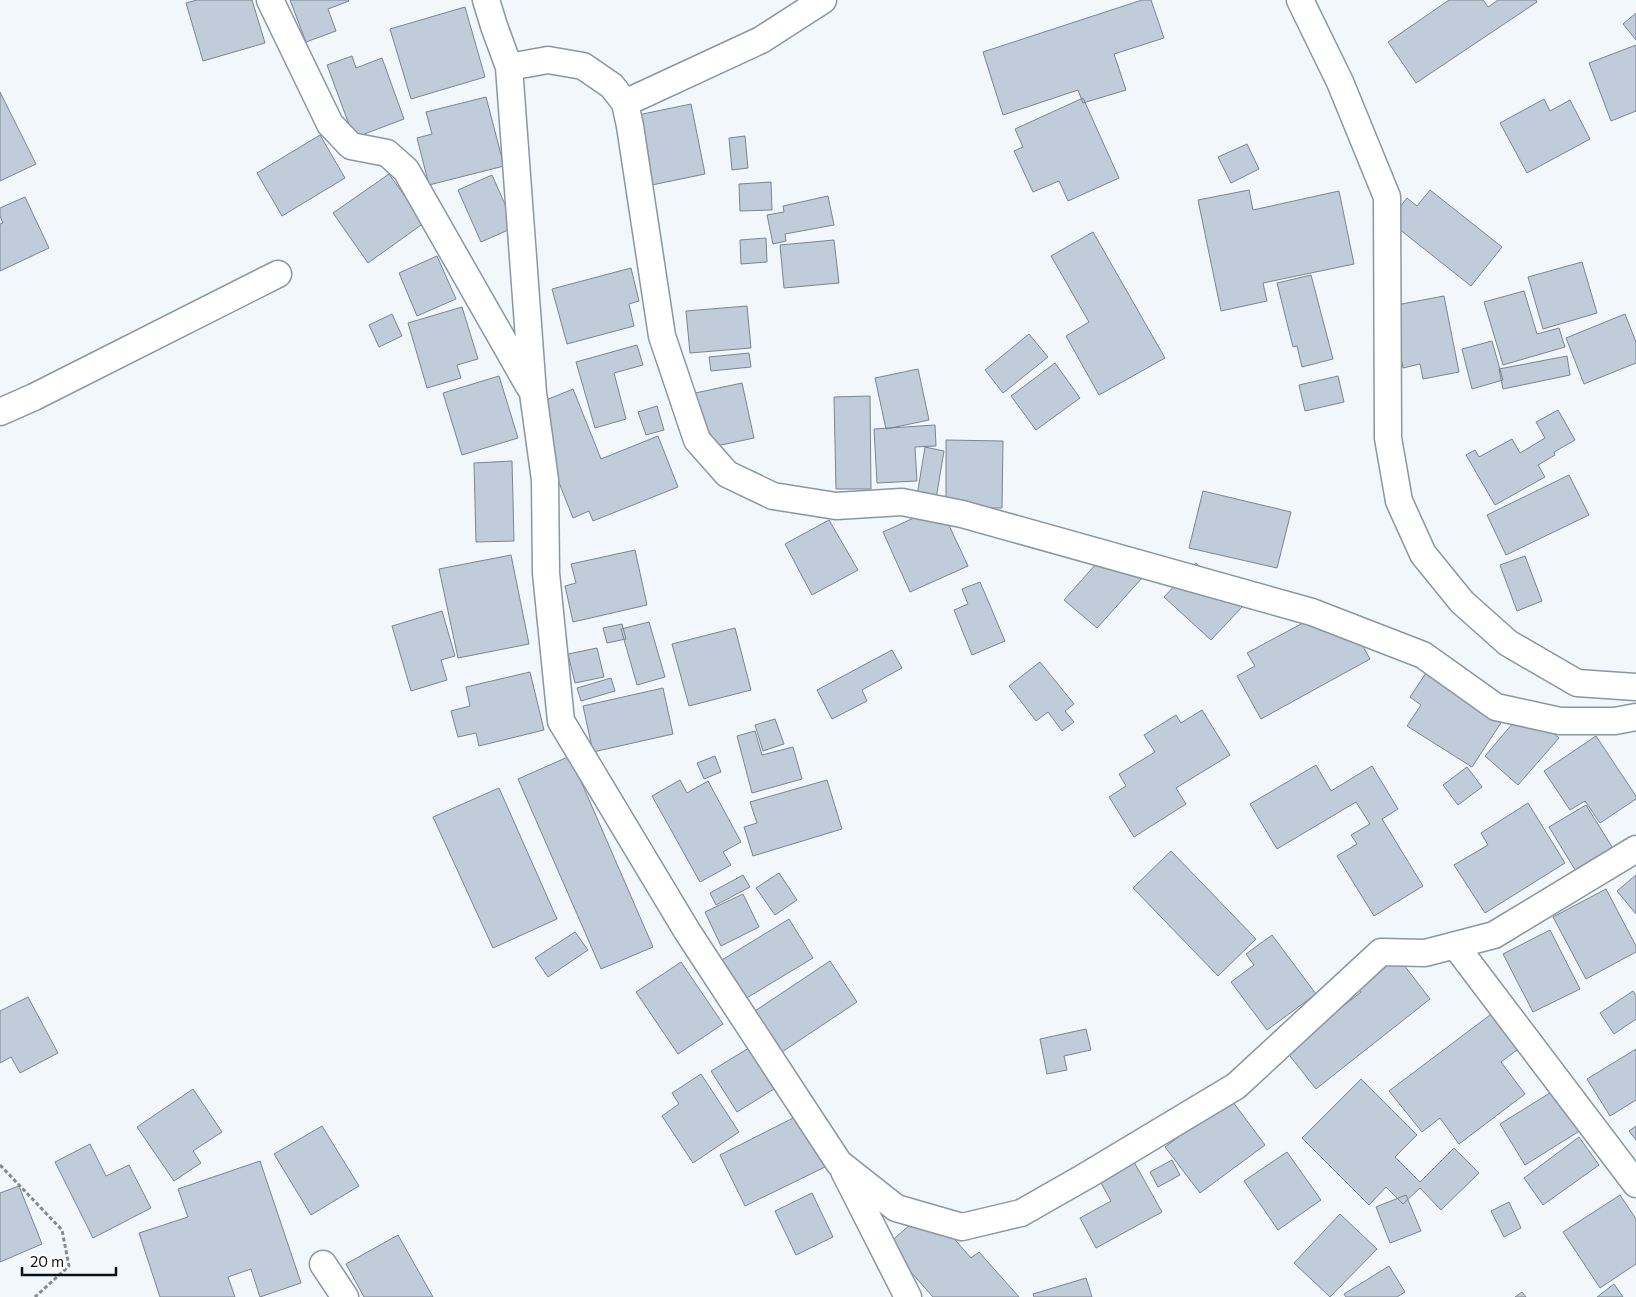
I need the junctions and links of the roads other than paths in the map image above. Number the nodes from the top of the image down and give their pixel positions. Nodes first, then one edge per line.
1 (270, 0) edge
2 (486, 0) edge
3 (823, 0) edge
4 (1300, 0) edge
5 (509, 66) junction
6 (625, 103) junction
7 (278, 274) dead end
8 (533, 393) junction
9 (0, 412) edge
10 (1636, 687) edge
11 (1636, 717) edge
12 (1636, 849) edge
13 (1455, 945) junction
14 (839, 1163) junction
15 (1636, 1184) edge
16 (323, 1264) dead end
17 (345, 1297) edge
18 (908, 1297) edge

1 - 8 street
2 - 5 street
3 - 6 street
4 - 10 street
5 - 6 street
5 - 8 street
6 - 11 street
7 - 9 street
8 - 14 street
12 - 13 street
13 - 14 street
13 - 15 street
14 - 18 street
16 - 17 street

